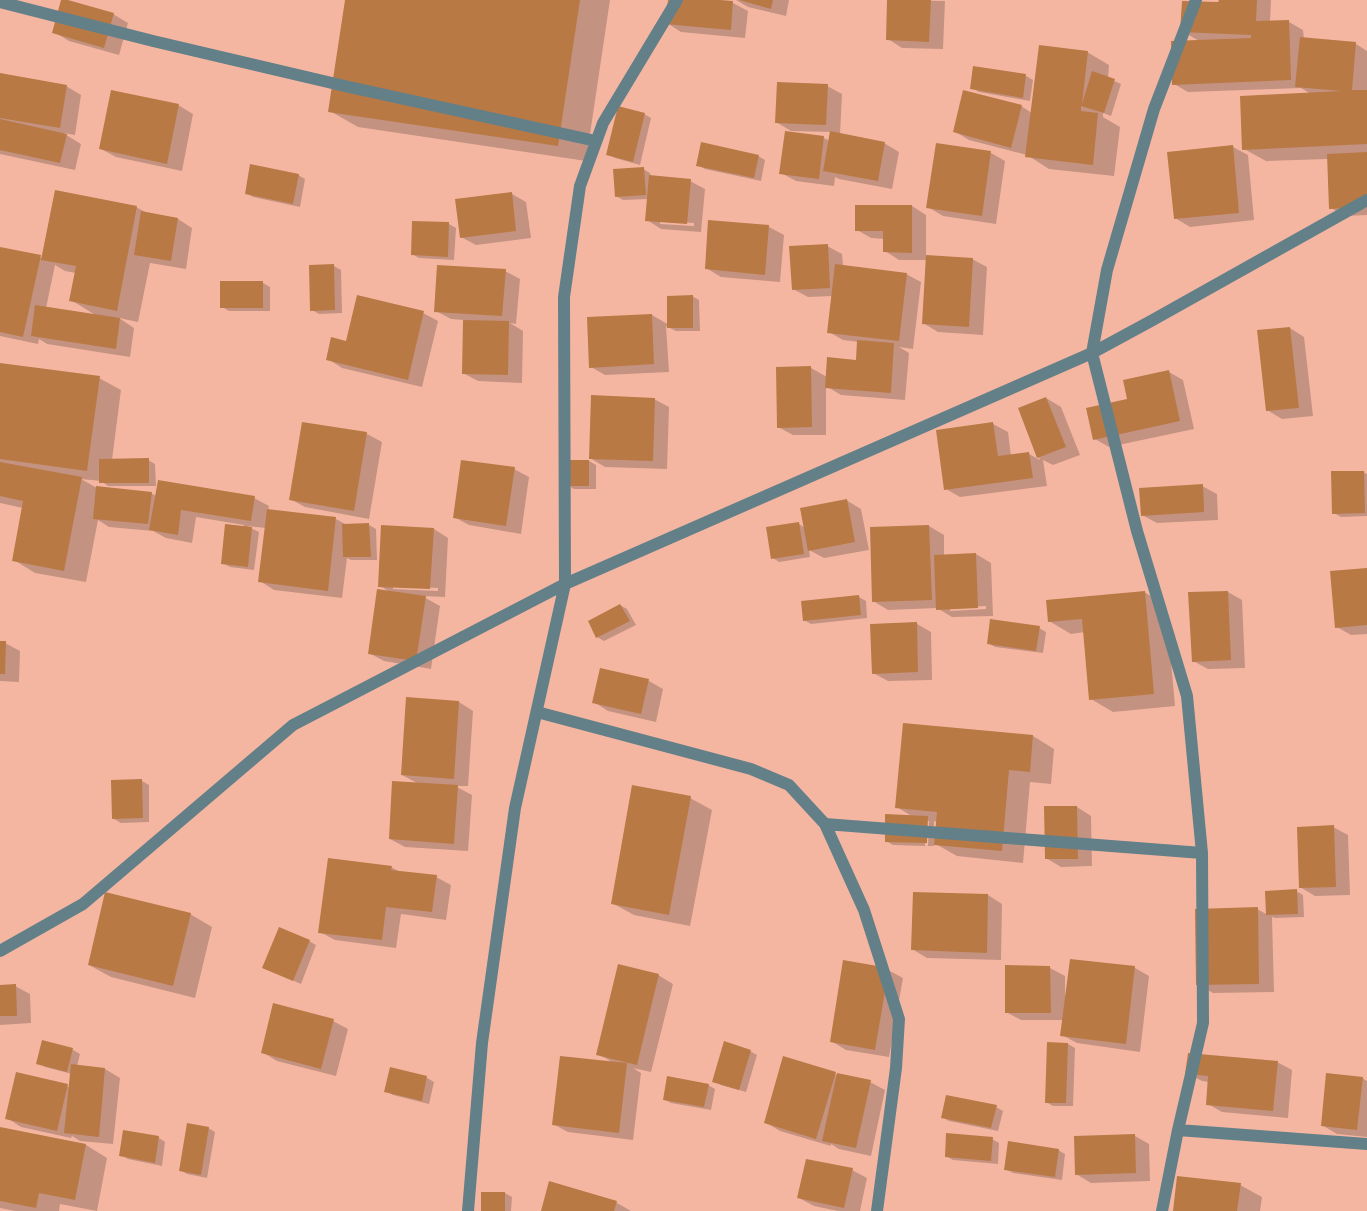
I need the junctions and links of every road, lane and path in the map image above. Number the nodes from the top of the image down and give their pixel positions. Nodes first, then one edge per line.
1 (677, 0) edge
2 (1196, 0) edge
3 (0, 2) edge
4 (596, 141) junction
5 (1367, 200) edge
6 (1092, 353) junction
7 (565, 584) junction
8 (537, 712) junction
9 (825, 824) junction
10 (1202, 853) junction
11 (0, 951) edge
12 (1178, 1130) junction
13 (1367, 1144) edge
14 (468, 1211) edge
15 (877, 1211) edge
16 (1162, 1211) edge

1 - 4 street
2 - 6 street
3 - 4 street
4 - 7 street
5 - 6 street
6 - 7 street
6 - 10 street
7 - 8 street
7 - 11 street
8 - 9 street
8 - 14 street
9 - 10 street
9 - 15 street
10 - 12 street
12 - 13 street
12 - 16 street

